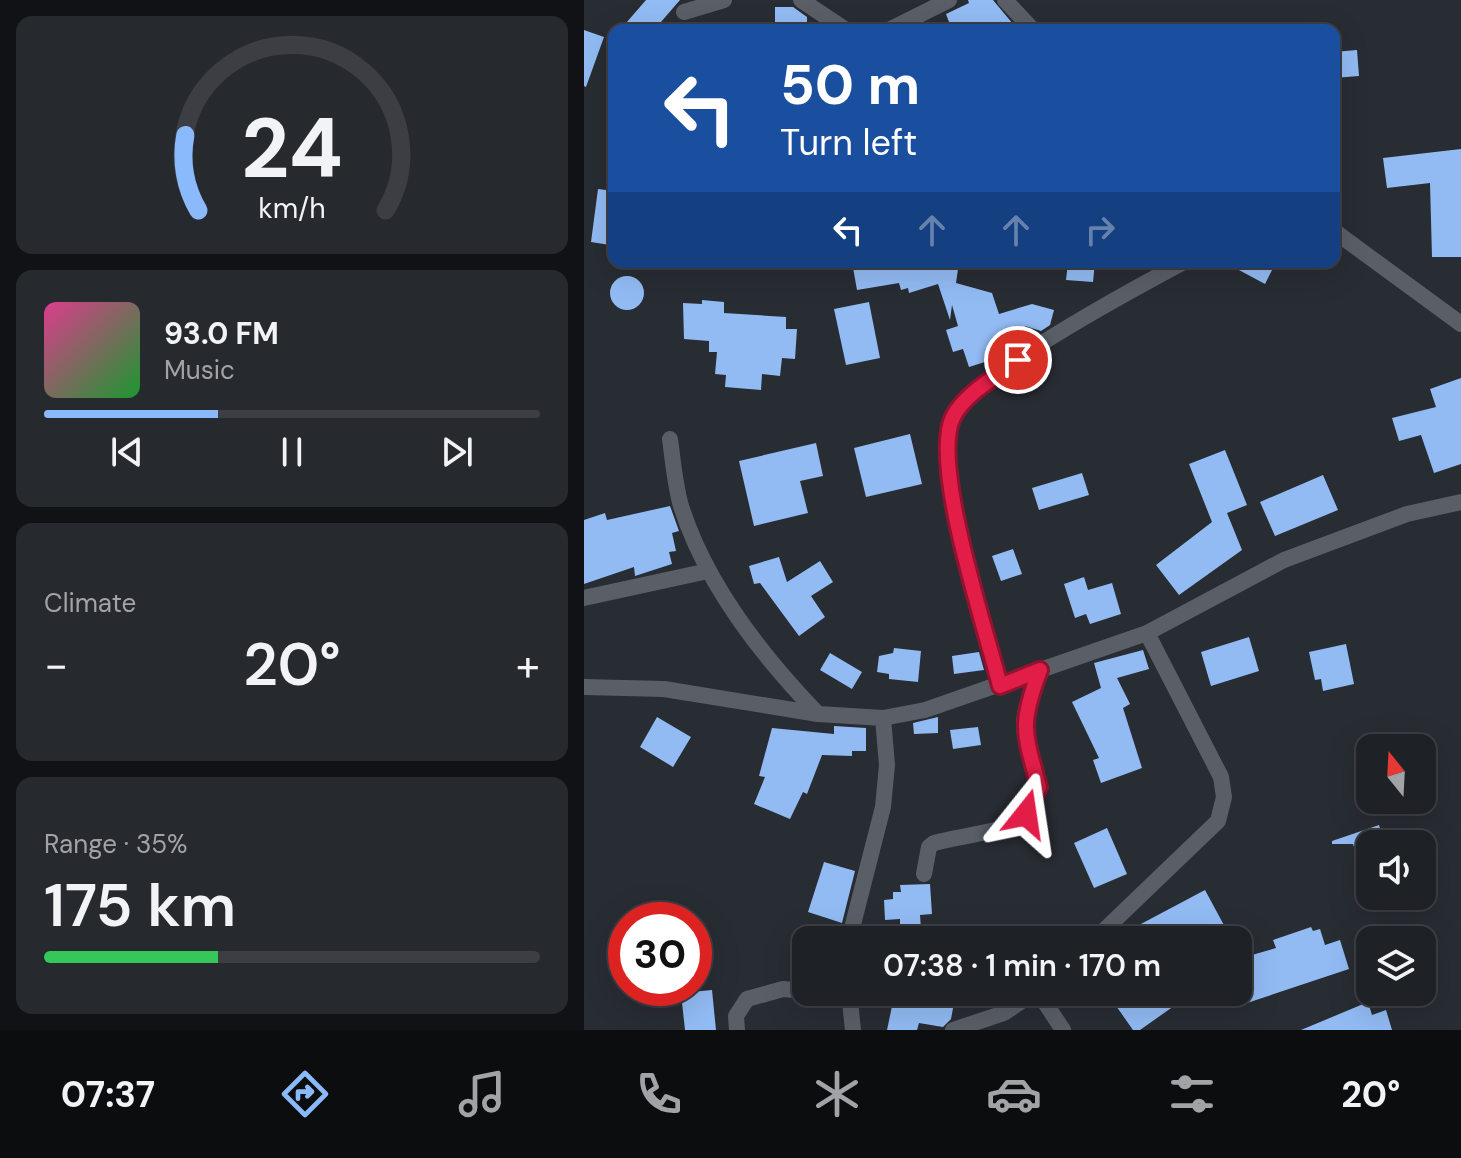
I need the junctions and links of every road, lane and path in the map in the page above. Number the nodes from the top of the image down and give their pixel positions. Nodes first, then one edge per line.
1 (724, 0) edge
2 (801, 0) edge
3 (949, 0) edge
4 (1005, 0) edge
5 (684, 12) dead end
6 (837, 24) edge
7 (901, 24) edge
8 (1027, 24) edge
9 (1340, 235) edge
10 (1173, 268) edge
11 (1461, 324) edge
12 (670, 439) dead end
13 (1461, 502) edge
14 (708, 571) junction
15 (584, 598) edge
16 (1147, 633) junction
17 (1040, 670) junction
18 (1000, 686) junction
19 (584, 687) edge
20 (818, 714) junction
21 (883, 718) junction
22 (924, 874) dead end
23 (853, 926) edge
24 (1109, 926) edge
25 (792, 990) edge
26 (850, 1006) edge
27 (1015, 1006) edge
28 (1047, 1006) edge
29 (737, 1030) edge
30 (853, 1030) edge
31 (953, 1030) edge
32 (1063, 1030) edge

1 - 5 street
2 - 6 street
3 - 7 street
4 - 8 street
9 - 11 street
10 - 18 street
12 - 14 street
13 - 16 street
14 - 15 street
14 - 20 street
16 - 17 street
16 - 24 street
17 - 18 street
17 - 22 street
18 - 21 street
19 - 20 street
20 - 21 street
21 - 23 street
25 - 29 street
26 - 30 street
27 - 31 street
28 - 32 street

